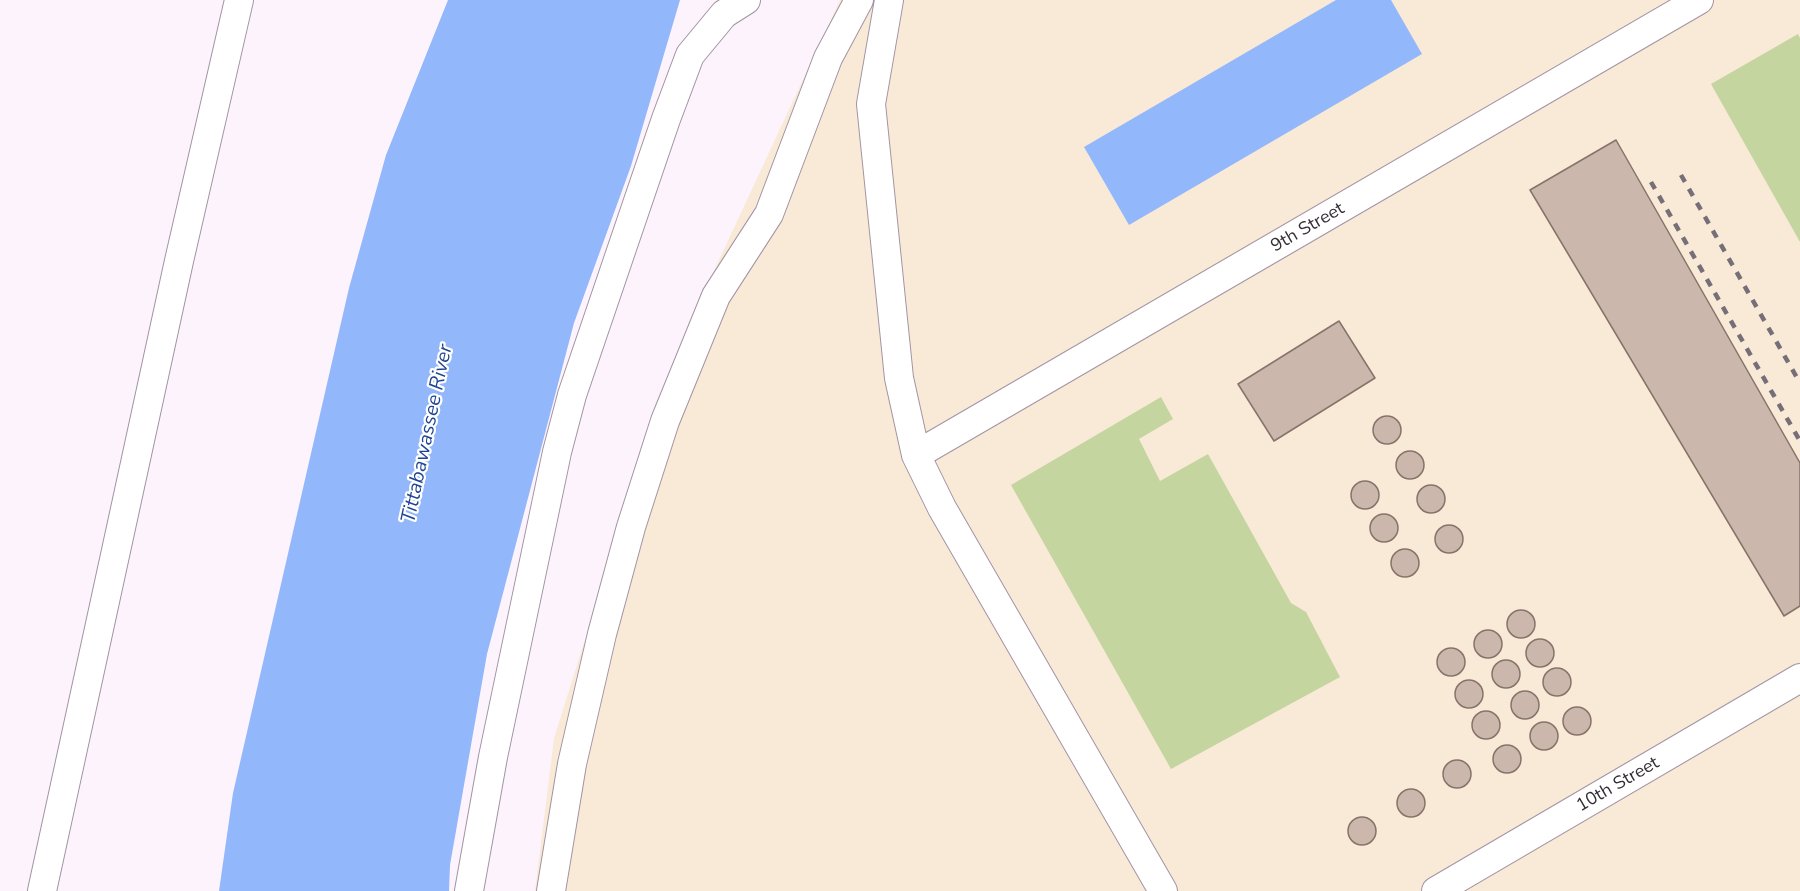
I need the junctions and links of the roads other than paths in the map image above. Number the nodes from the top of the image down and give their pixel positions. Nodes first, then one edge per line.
1 (239, 0) edge
2 (746, 0) edge
3 (859, 0) edge
4 (889, 0) edge
5 (1699, 0) edge
6 (916, 455) junction
7 (1800, 678) edge
8 (42, 891) edge
9 (469, 891) edge
10 (551, 891) edge
11 (1162, 891) edge
12 (1436, 891) edge

1 - 8 lane
2 - 9 lane
3 - 10 lane
4 - 6 lane
5 - 6 lane, 9th Street
6 - 11 lane
7 - 12 lane, 10th Street

